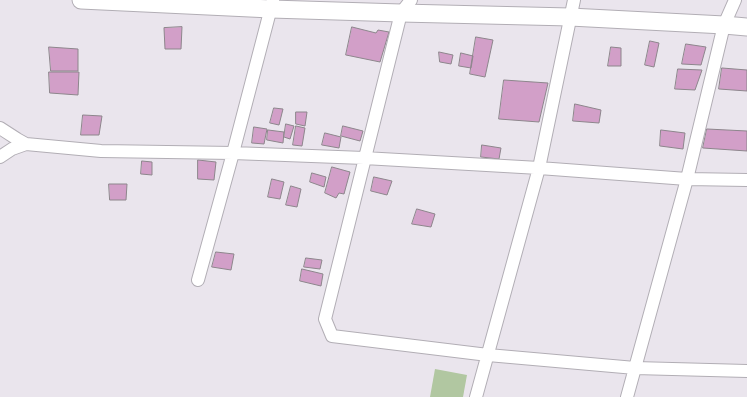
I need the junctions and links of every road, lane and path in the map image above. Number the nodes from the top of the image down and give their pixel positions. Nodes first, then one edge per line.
1 (81, 0) edge
2 (411, 0) edge
3 (574, 0) edge
4 (735, 0) edge
5 (272, 4) edge
6 (400, 14) junction
7 (570, 18) junction
8 (724, 25) junction
9 (747, 27) edge
10 (0, 128) edge
11 (26, 144) junction
12 (233, 153) junction
13 (0, 157) edge
14 (364, 158) junction
15 (538, 168) junction
16 (687, 179) junction
17 (747, 180) edge
18 (198, 280) dead end
19 (488, 355) junction
20 (635, 368) junction
21 (747, 371) edge
22 (476, 397) edge
23 (627, 397) edge

1 - 5 main road
2 - 6 street
3 - 7 street
4 - 8 street
5 - 6 main road
5 - 12 street
6 - 7 main road
6 - 14 street
7 - 8 main road
7 - 15 street
8 - 9 main road
8 - 16 street
10 - 11 street
11 - 12 street
11 - 13 street
12 - 14 street
12 - 18 street
14 - 15 street
14 - 19 street
15 - 16 street
15 - 19 street
16 - 17 street
16 - 20 street
19 - 20 street
19 - 22 street
20 - 21 street
20 - 23 street

